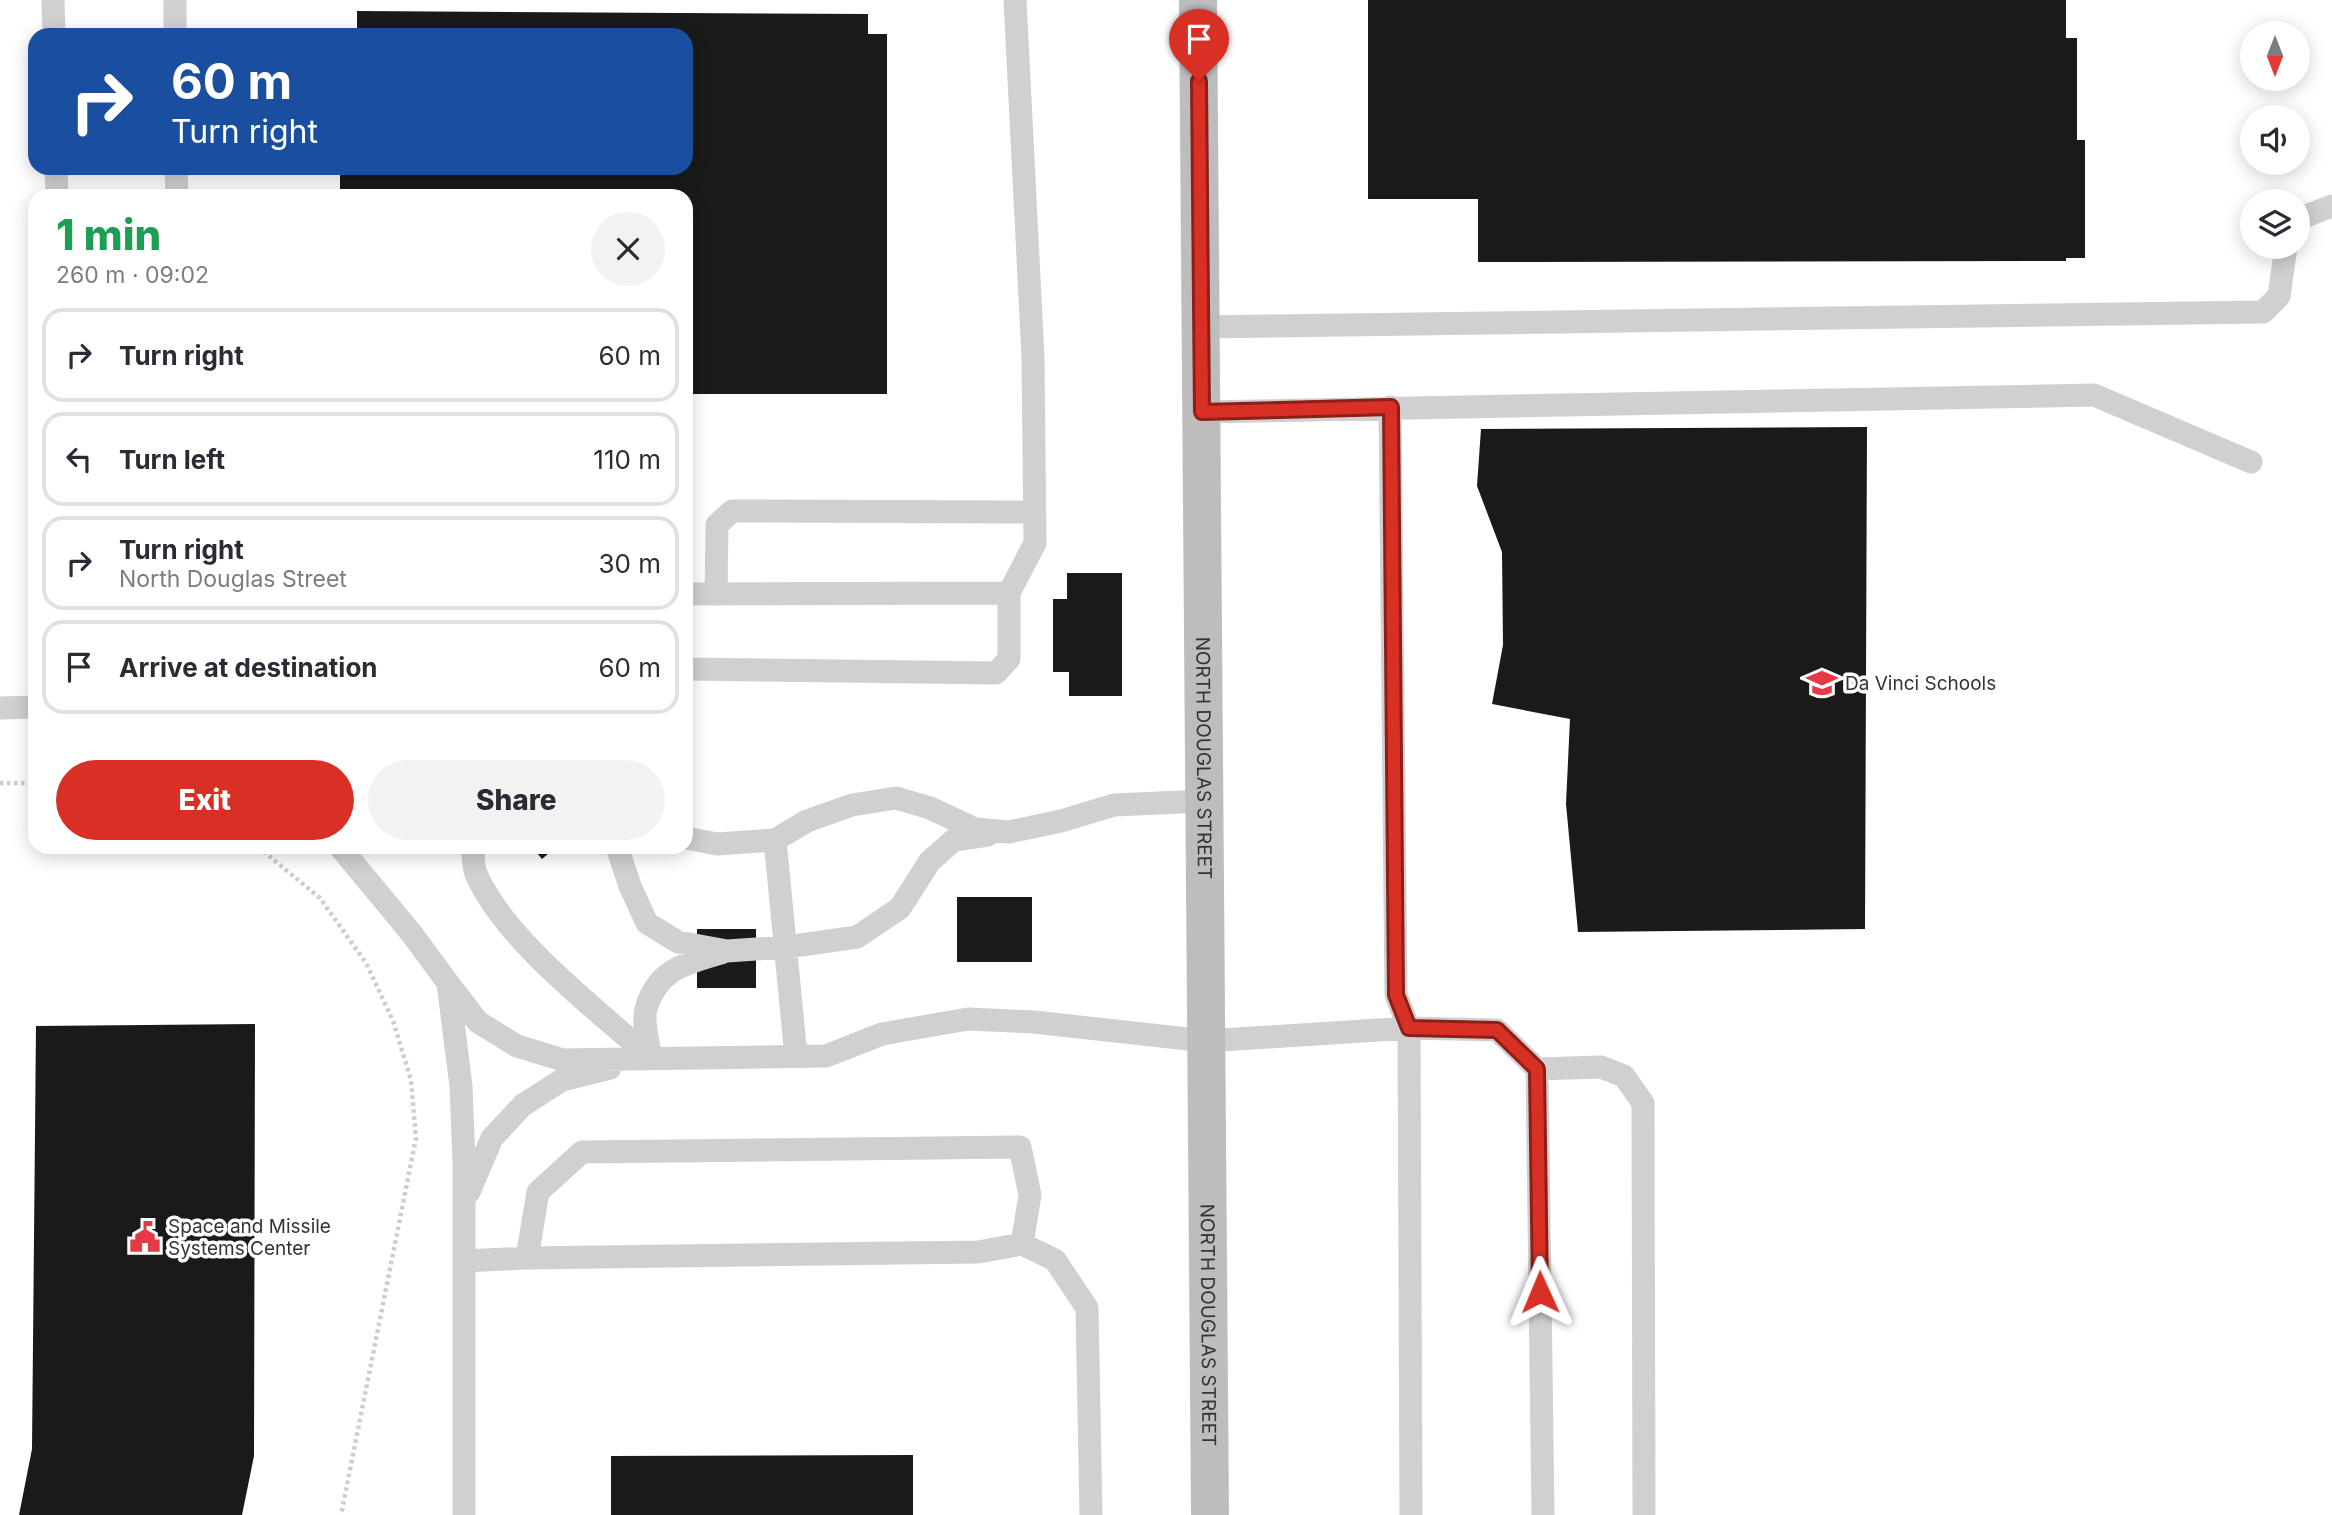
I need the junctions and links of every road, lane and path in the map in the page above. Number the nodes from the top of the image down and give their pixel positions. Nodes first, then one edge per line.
1 (53, 0) edge
2 (175, 0) edge
3 (1015, 0) edge
4 (1198, 0) edge
5 (54, 28) edge
6 (175, 28) edge
7 (2332, 206) edge
8 (2310, 214) edge
9 (2285, 259) edge
10 (1201, 327) junction
11 (1391, 407) junction
12 (1202, 412) junction
13 (2251, 462) dead end
14 (1034, 512) junction
15 (1009, 593) junction
16 (693, 594) edge
17 (716, 594) junction
18 (693, 669) edge
19 (28, 707) edge
20 (0, 708) edge
21 (0, 783) edge
22 (28, 783) edge
23 (1204, 801) junction
24 (1009, 832) junction
25 (693, 839) edge
26 (775, 840) junction
27 (267, 854) edge
28 (347, 854) edge
29 (474, 854) edge
30 (619, 854) edge
31 (787, 947) junction
32 (727, 951) junction
33 (447, 983) junction
34 (1409, 1028) junction
35 (1206, 1041) junction
36 (796, 1056) junction
37 (650, 1058) junction
38 (1537, 1069) junction
39 (464, 1202) junction
40 (1022, 1244) junction
41 (527, 1258) junction
42 (464, 1261) junction
43 (341, 1515) edge
44 (464, 1515) edge
45 (1091, 1515) edge
46 (1210, 1515) edge
47 (1411, 1515) edge
48 (1542, 1515) edge
49 (1644, 1515) edge

1 - 5 lane
2 - 6 lane
3 - 14 lane
4 - 10 main road, NORTH DOUGLAS STREET
7 - 8 lane
9 - 10 lane
10 - 12 main road, NORTH DOUGLAS STREET
11 - 12 lane
11 - 13 lane
11 - 34 lane
12 - 23 main road, NORTH DOUGLAS STREET
14 - 15 lane
14 - 17 lane
15 - 17 lane
15 - 18 lane
16 - 17 lane
19 - 20 lane
21 - 22 path
23 - 24 lane
23 - 35 main road, NORTH DOUGLAS STREET
24 - 26 lane
24 - 31 lane
25 - 26 lane
26 - 31 lane
27 - 43 path
28 - 33 lane
29 - 37 lane
30 - 32 lane
31 - 32 lane
31 - 36 lane
32 - 37 lane
33 - 37 lane
33 - 39 lane
34 - 35 lane
34 - 38 lane
34 - 47 lane
35 - 36 lane
35 - 46 main road, NORTH DOUGLAS STREET
36 - 37 lane
37 - 39 lane
38 - 48 lane
38 - 49 lane
39 - 42 lane
40 - 41 lane
40 - 41 lane
40 - 45 lane
41 - 42 lane
42 - 44 lane

